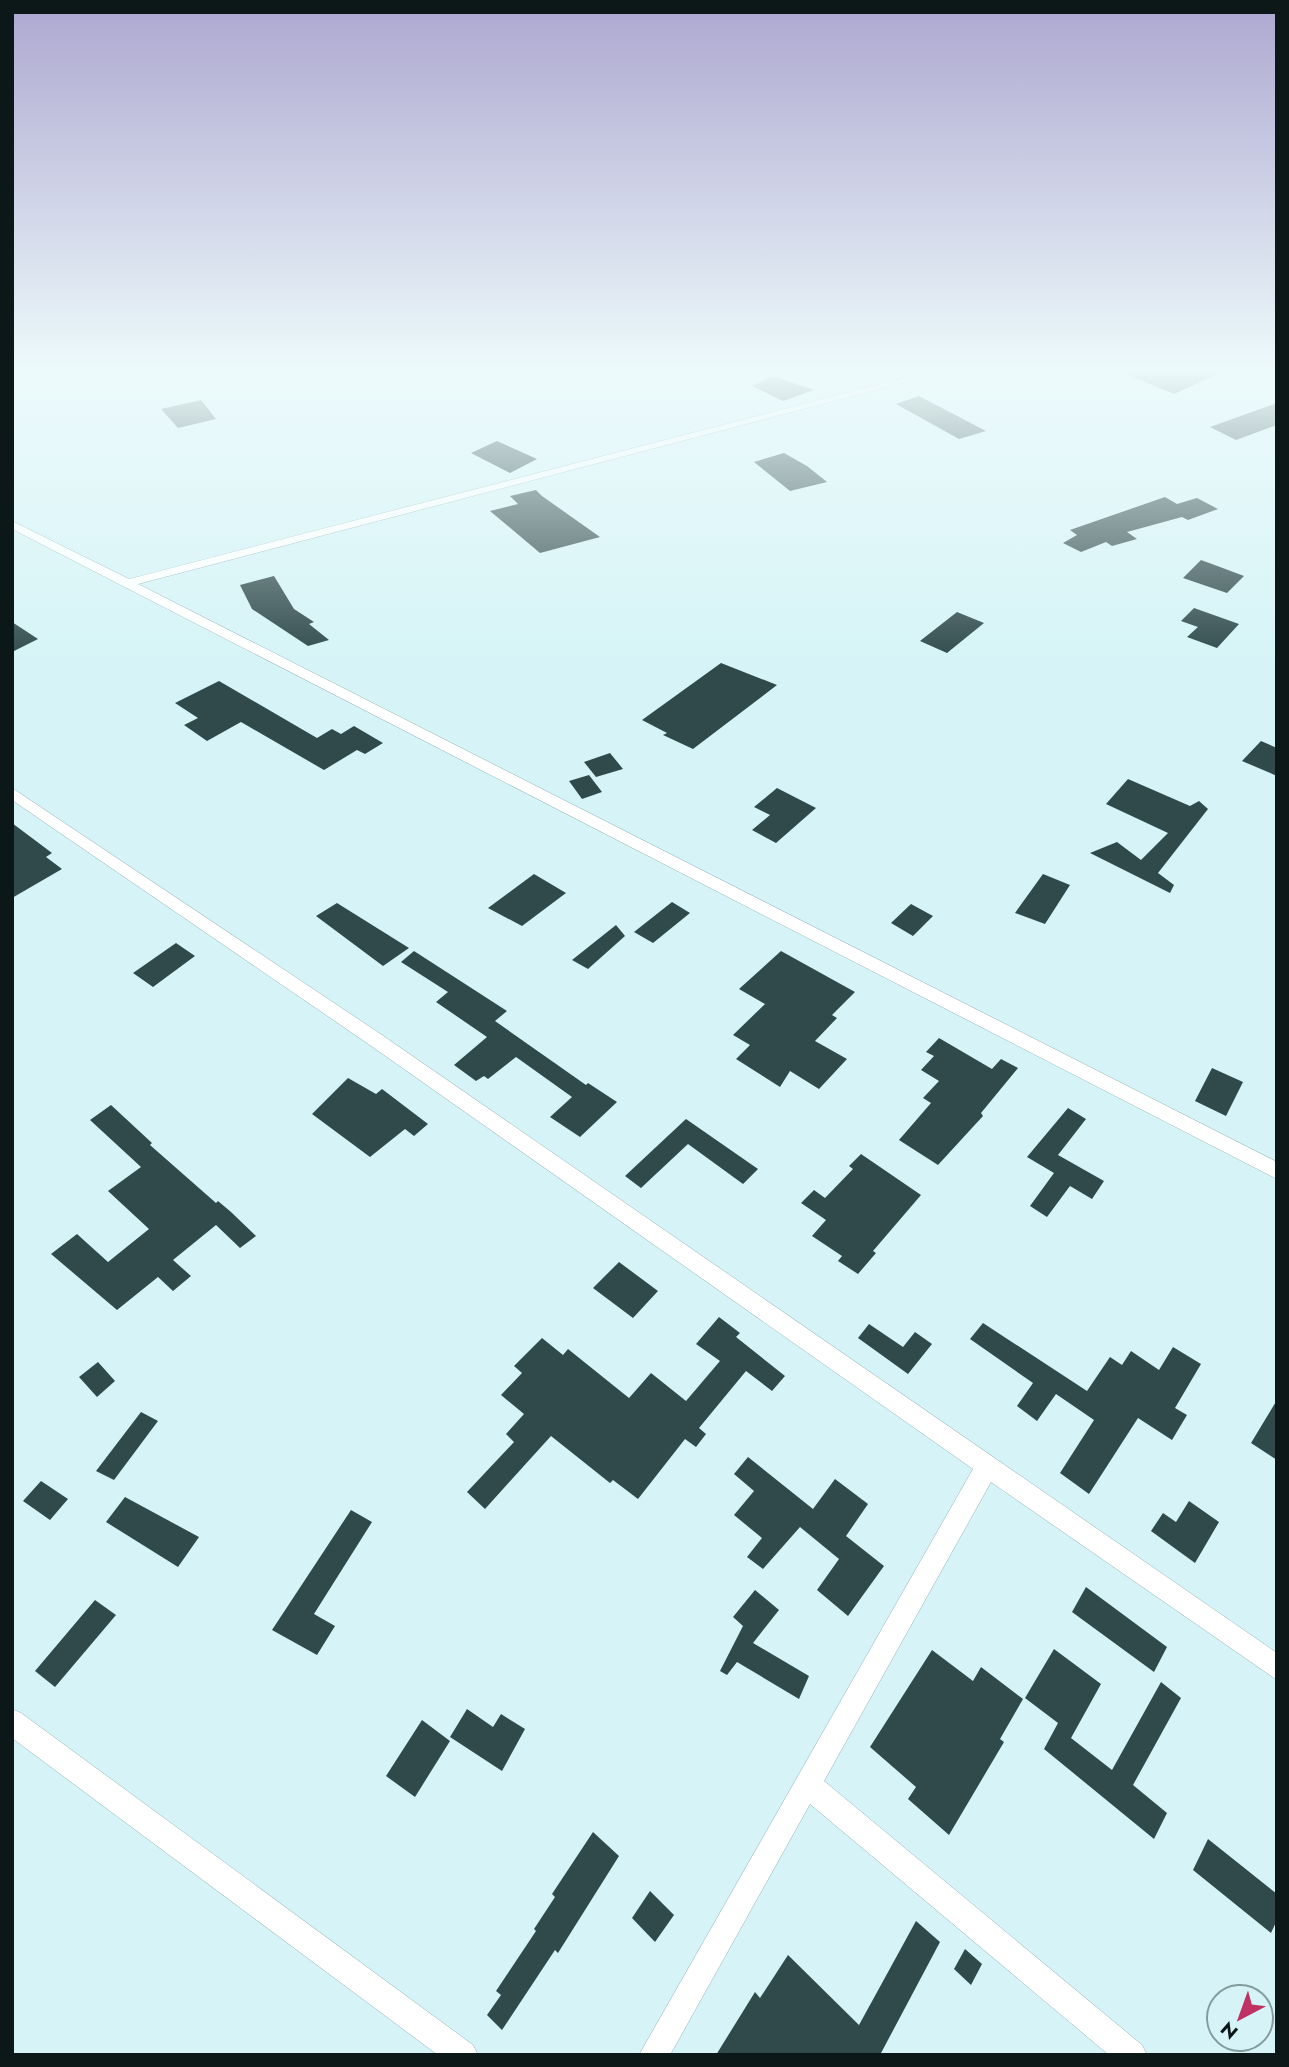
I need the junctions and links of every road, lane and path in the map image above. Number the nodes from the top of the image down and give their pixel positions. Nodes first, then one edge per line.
1 (568, 468) edge
2 (12, 524) edge
3 (127, 583) junction
4 (12, 793) edge
5 (1277, 1171) edge
6 (987, 1466) junction
7 (1277, 1668) edge
8 (12, 1723) edge
9 (807, 1784) junction
10 (463, 2055) edge
11 (654, 2055) edge
12 (1132, 2055) edge

1 - 3 street
2 - 3 street
3 - 5 street
4 - 6 street
6 - 7 street
6 - 9 street
8 - 10 street
9 - 11 street
9 - 12 street

